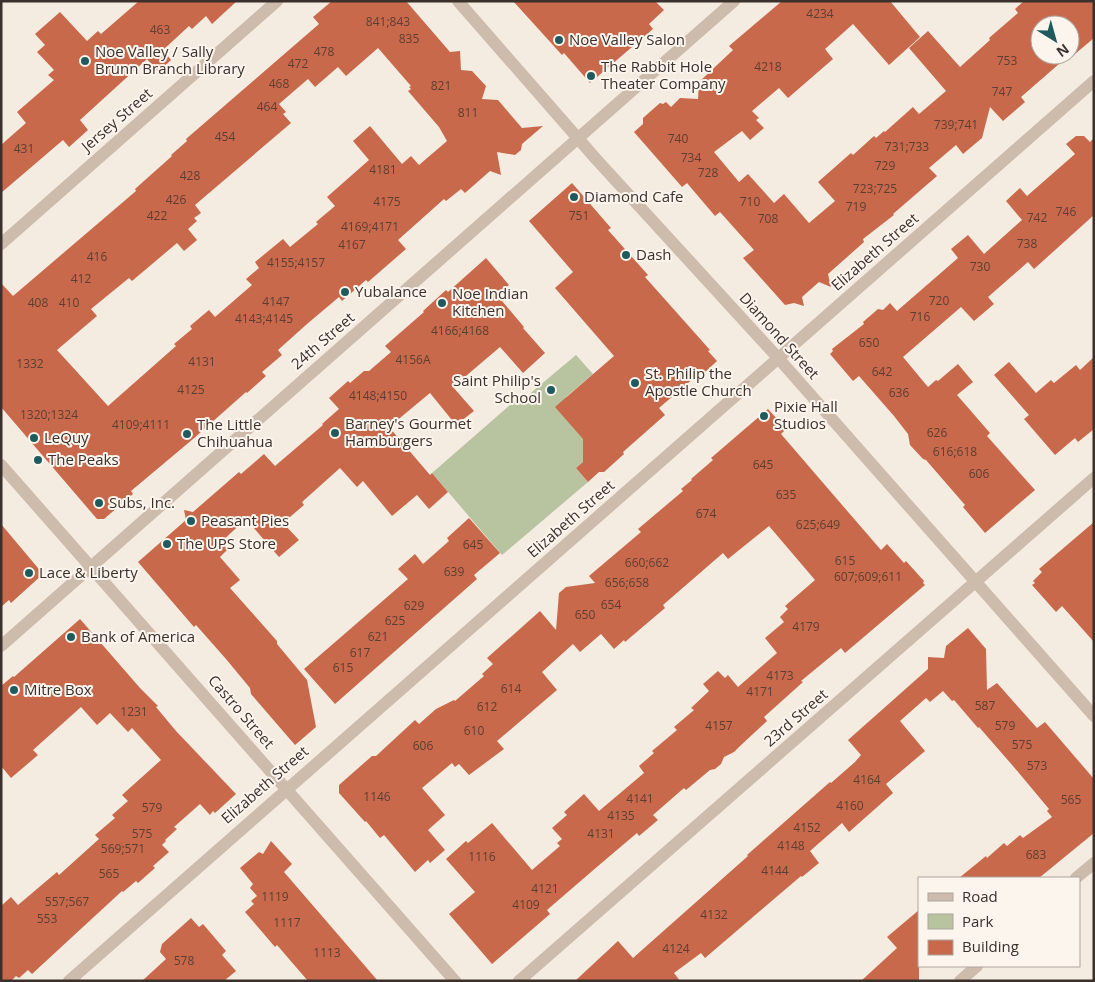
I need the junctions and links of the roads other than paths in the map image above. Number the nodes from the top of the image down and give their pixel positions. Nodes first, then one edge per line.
1 (277, 1) edge
2 (458, 1) edge
3 (734, 1) edge
4 (1094, 81) edge
5 (578, 139) junction
6 (1, 244) edge
7 (779, 358) junction
8 (1, 465) edge
9 (1094, 478) edge
10 (91, 567) junction
11 (976, 582) junction
12 (1, 646) edge
13 (1094, 716) edge
14 (286, 788) junction
15 (1094, 863) edge
16 (1077, 877) edge
17 (976, 967) edge
18 (69, 981) edge
19 (456, 981) edge
20 (518, 981) edge
21 (960, 981) edge

1 - 6 street, Jersey Street
2 - 5 street, Diamond Street
3 - 5 street, 24th Street
4 - 7 street, Elizabeth Street
5 - 7 street, Diamond Street
5 - 10 street, 24th Street
7 - 11 street, Diamond Street
7 - 14 street, Elizabeth Street
8 - 10 street, Castro Street
9 - 11 street, 23rd Street
10 - 12 street, 24th Street
10 - 14 street, Castro Street
11 - 13 street, Diamond Street
11 - 20 street, 23rd Street
14 - 18 street, Elizabeth Street
14 - 19 street, Castro Street
15 - 16 street
17 - 21 street

